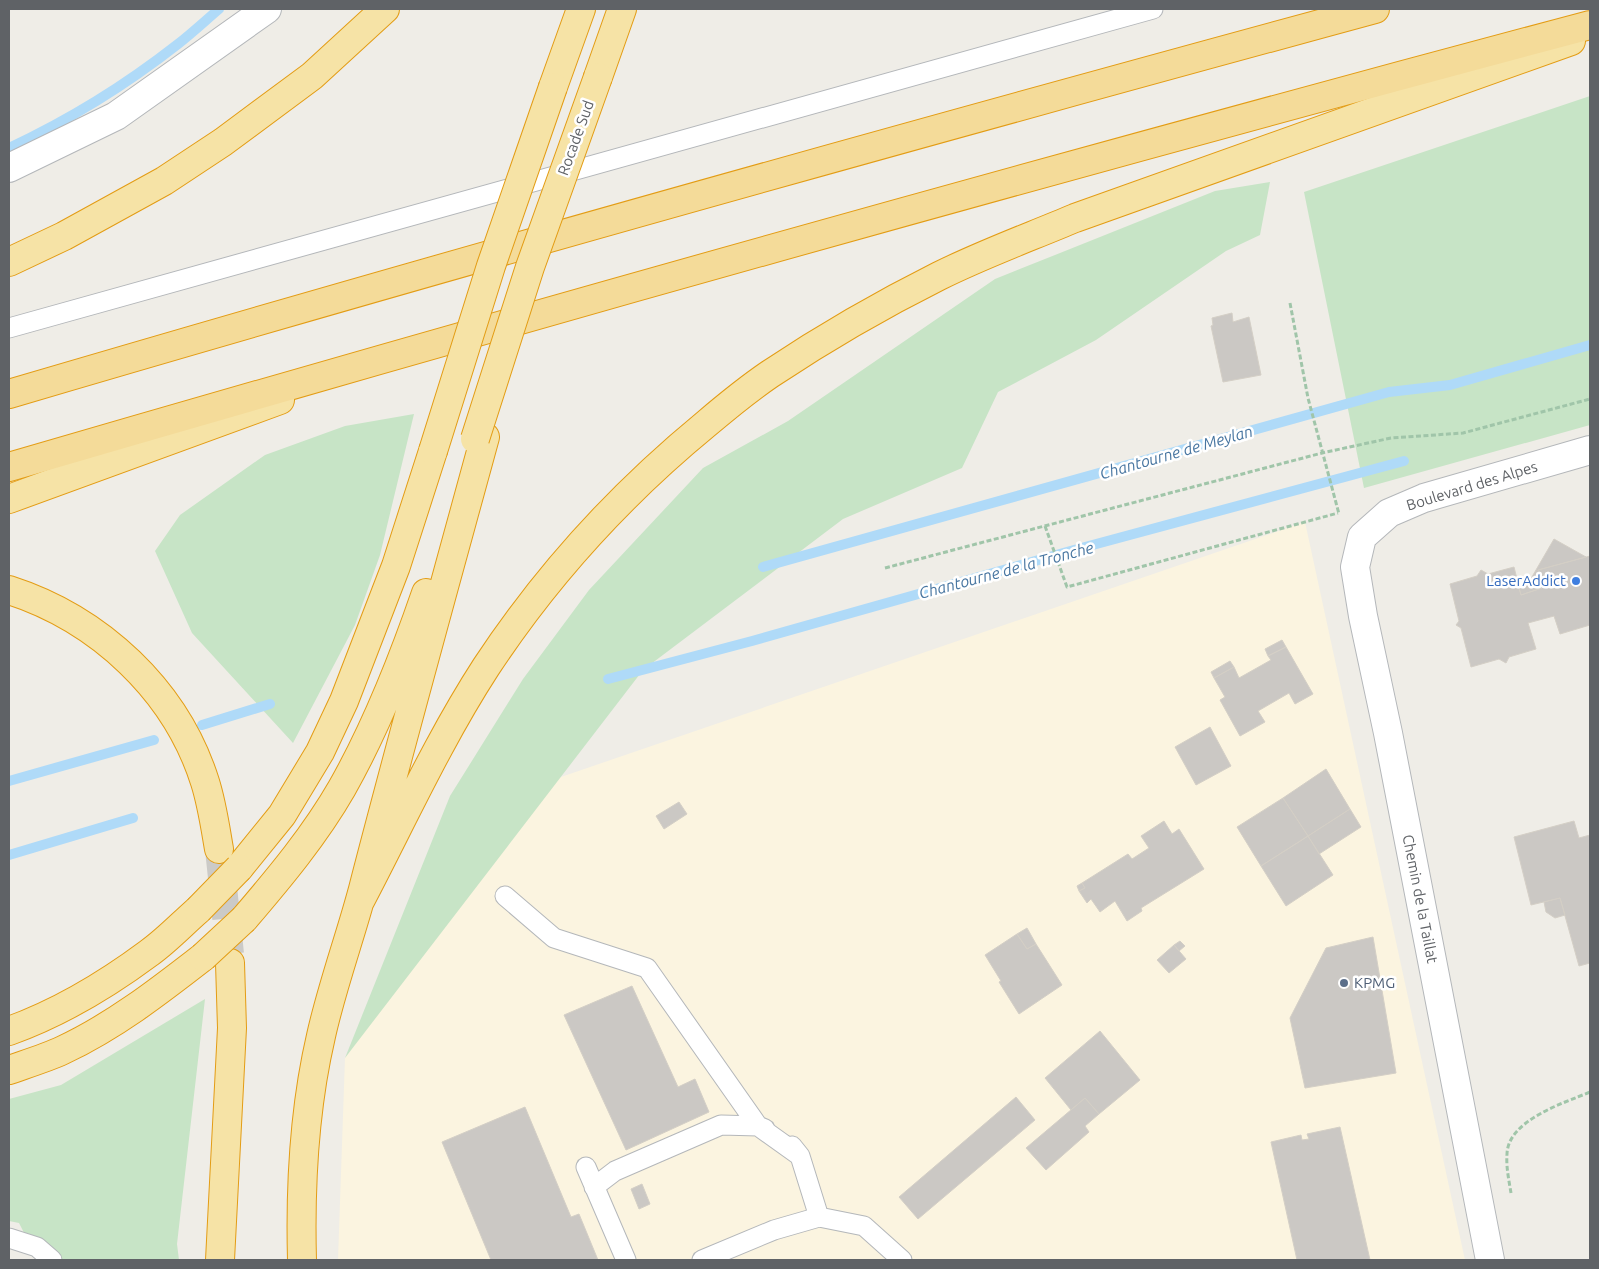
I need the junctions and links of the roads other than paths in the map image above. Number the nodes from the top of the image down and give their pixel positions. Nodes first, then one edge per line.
1 (266, 9) edge
2 (385, 9) edge
3 (581, 9) edge
4 (622, 9) edge
5 (1153, 9) edge
6 (1375, 9) edge
7 (1590, 25) edge
8 (1590, 34) edge
9 (9, 168) edge
10 (9, 262) edge
11 (9, 328) edge
12 (435, 343) junction
13 (9, 394) edge
14 (480, 438) junction
15 (1590, 450) edge
16 (9, 467) edge
17 (9, 499) edge
18 (1362, 537) joint
19 (9, 590) edge
20 (219, 849) tunnel mouth
21 (505, 896) dead end
22 (360, 901) junction
23 (230, 963) tunnel mouth
24 (9, 1032) edge
25 (9, 1070) edge
26 (758, 1126) junction
27 (586, 1167) dead end
28 (594, 1187) junction
29 (819, 1217) junction
30 (9, 1238) edge
31 (52, 1260) edge
32 (220, 1260) edge
33 (302, 1260) edge
34 (626, 1260) edge
35 (702, 1260) edge
36 (902, 1260) edge
37 (1490, 1260) edge

1 - 9 street
2 - 10 highway
3 - 24 highway, bridge
4 - 14 highway, Rocade Sud, bridge
5 - 11 lane
6 - 13 highway
7 - 12 highway
8 - 22 highway
12 - 16 highway
12 - 17 highway
14 - 22 highway
14 - 25 highway, bridge
15 - 18 street, Boulevard des Alpes
18 - 37 street, Chemin de la Taillat
19 - 20 highway
21 - 26 lane
22 - 33 highway
23 - 32 highway
26 - 28 lane
26 - 29 lane
27 - 28 lane
28 - 34 lane
29 - 35 lane
29 - 36 lane
30 - 31 lane

